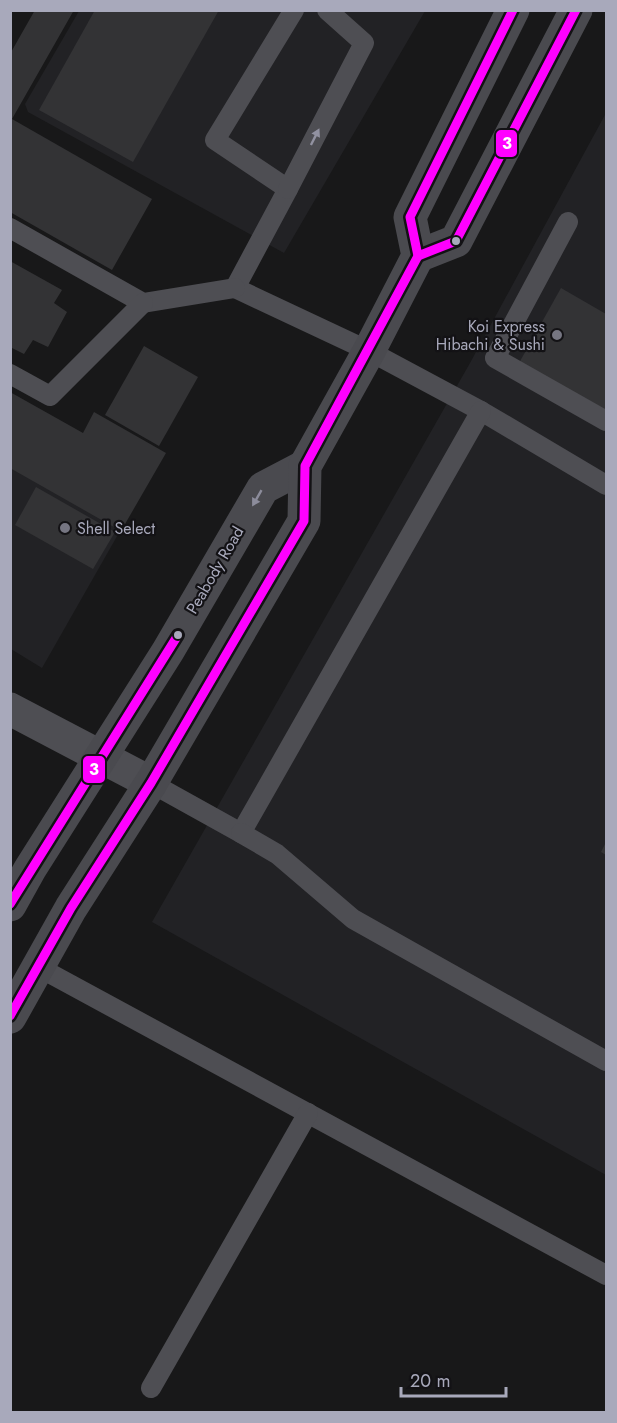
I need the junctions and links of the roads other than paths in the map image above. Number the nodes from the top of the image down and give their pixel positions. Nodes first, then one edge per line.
1 (294, 10) edge
2 (327, 10) edge
3 (513, 10) edge
4 (576, 10) edge
5 (288, 189) junction
6 (568, 222) dead end
7 (10, 228) edge
8 (418, 256) junction
9 (235, 288) junction
10 (143, 303) junction
11 (369, 351) junction
12 (10, 374) edge
13 (481, 411) junction
14 (606, 421) edge
15 (305, 466) junction
16 (606, 485) edge
17 (10, 709) edge
18 (101, 757) junction
19 (151, 783) junction
20 (241, 833) junction
21 (10, 905) edge
22 (40, 968) junction
23 (10, 1017) edge
24 (606, 1060) edge
25 (308, 1113) junction
26 (606, 1275) edge
27 (151, 1388) dead end

1 - 5 lane
5 -> 2 lane
3 - 8 main road
4 - 8 main road
5 - 9 lane
6 - 14 lane
7 - 10 lane
8 - 11 main road
9 - 10 lane
9 - 11 lane
10 - 12 lane
11 - 13 lane
11 - 15 main road
13 - 16 lane
13 - 20 lane
15 -> 18 main road, Peabody Road
15 - 19 main road
17 - 18 street
18 - 19 street
18 - 21 main road, Peabody Road
19 - 20 lane
19 - 22 main road
20 - 24 lane
22 - 23 main road
22 - 25 lane
25 - 26 lane
25 - 27 lane

